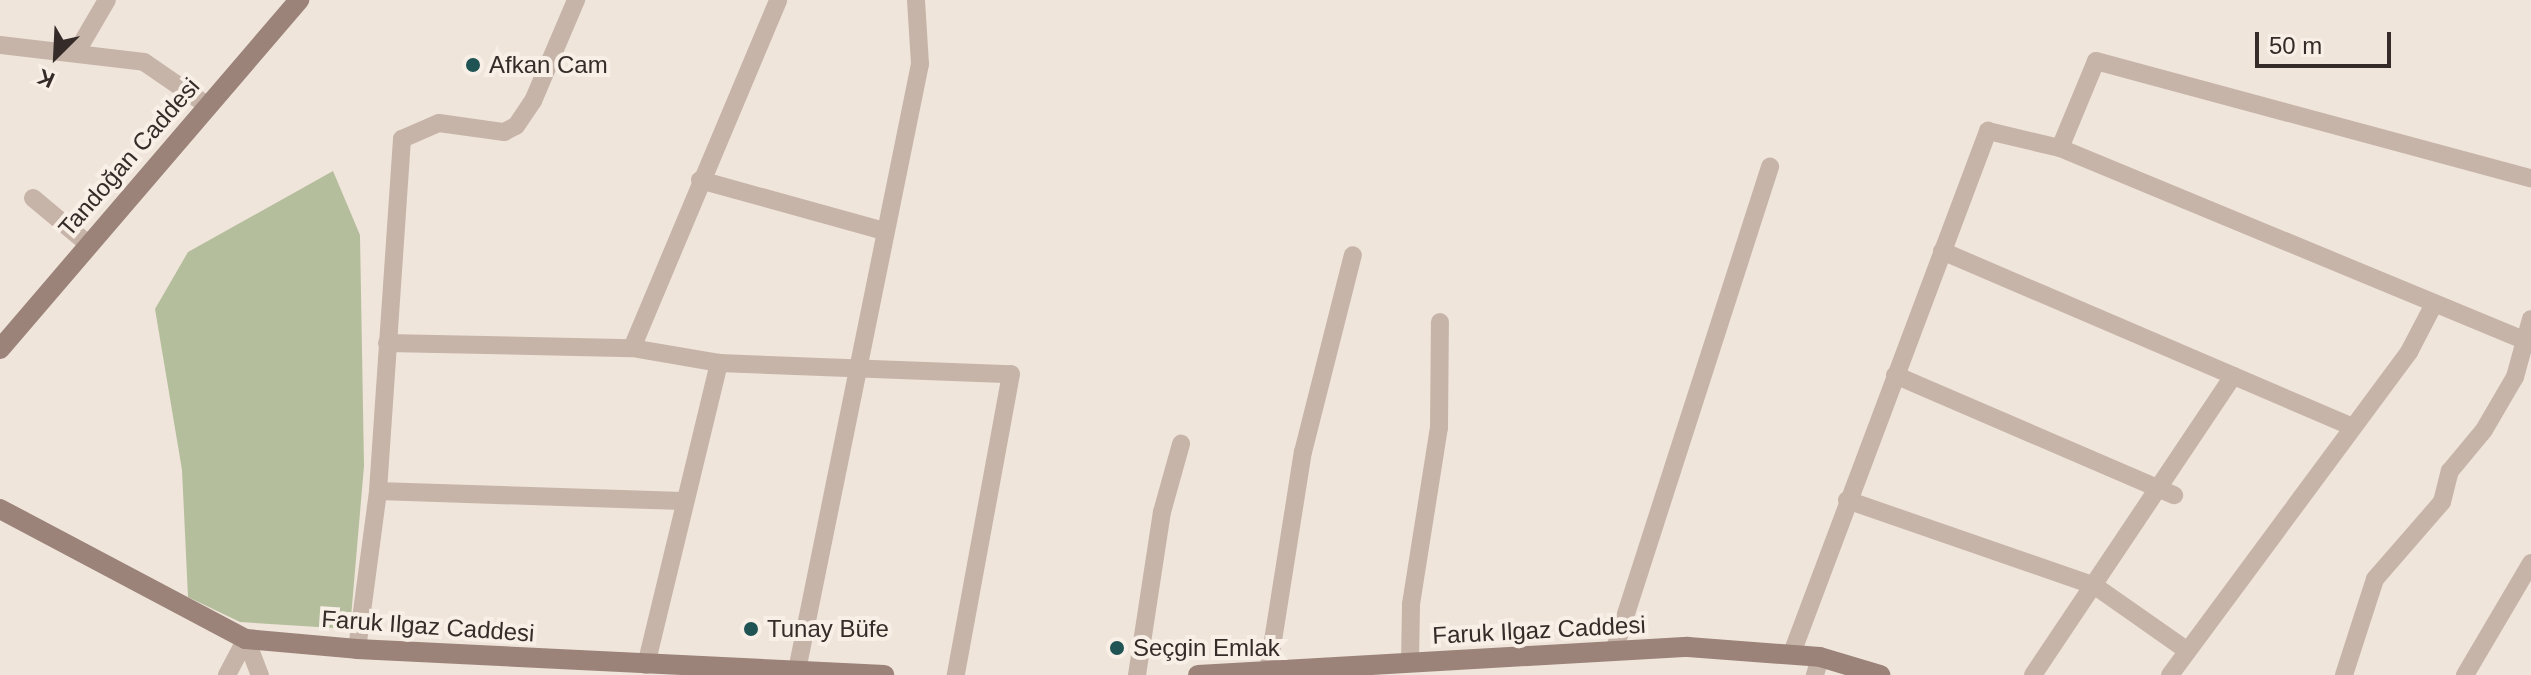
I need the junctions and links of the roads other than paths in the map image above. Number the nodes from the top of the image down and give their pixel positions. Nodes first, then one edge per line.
1 (107, 0) edge
2 (299, 0) edge
3 (576, 0) edge
4 (778, 0) edge
5 (916, 0) edge
6 (0, 45) edge
7 (76, 53) junction
8 (208, 106) junction
9 (2060, 148) junction
10 (1770, 167) dead end
11 (2531, 178) edge
12 (700, 180) junction
13 (33, 198) dead end
14 (884, 231) junction
15 (88, 244) junction
16 (1942, 251) junction
17 (1353, 255) dead end
18 (2434, 304) junction
19 (2531, 319) edge
20 (1440, 322) dead end
21 (2527, 342) edge
22 (387, 343) junction
23 (632, 348) junction
24 (0, 349) edge
25 (719, 363) junction
26 (860, 366) junction
27 (1895, 375) junction
28 (2233, 376) junction
29 (2351, 426) junction
30 (1181, 444) dead end
31 (2156, 487) junction
32 (378, 491) junction
33 (2174, 495) dead end
34 (1847, 500) junction
35 (683, 501) junction
36 (0, 509) edge
37 (2531, 563) edge
38 (2095, 586) junction
39 (246, 639) junction
40 (357, 649) junction
41 (1614, 651) junction
42 (2188, 651) junction
43 (1792, 653) junction
44 (1410, 663) junction
45 (646, 665) junction
46 (1817, 666) edge
47 (689, 671) edge
48 (796, 672) edge
49 (1268, 672) junction
50 (227, 675) edge
51 (260, 675) edge
52 (884, 675) edge
53 (956, 675) edge
54 (1137, 675) edge
55 (1198, 675) edge
56 (1880, 675) edge
57 (2033, 675) edge
58 (2170, 675) edge
59 (2344, 675) edge
60 (2465, 675) edge

1 - 7 street
2 - 8 street, Tandoğan Caddesi
3 - 22 street
4 - 12 street
5 - 14 street
6 - 7 street
7 - 8 street
8 - 15 street, Tandoğan Caddesi
9 - 11 street
9 - 16 street
9 - 18 street
10 - 41 street
12 - 14 street
12 - 23 street
13 - 15 street
14 - 26 street
15 - 24 street, Tandoğan Caddesi
16 - 27 street
16 - 28 street
17 - 49 street
18 - 21 street
18 - 29 street
19 - 21 street
20 - 44 street
21 - 59 street
22 - 23 street
22 - 32 street
23 - 25 street
25 - 26 street
25 - 35 street
26 - 48 street
26 - 53 street
27 - 31 street
27 - 34 street
28 - 29 street
28 - 31 street
29 - 42 street
30 - 54 street
31 - 33 street
31 - 38 street
32 - 35 street
32 - 40 street
34 - 38 street
34 - 43 street
35 - 45 street
36 - 39 street, Faruk Ilgaz Caddesi
37 - 60 street
38 - 42 street
38 - 57 street
39 - 40 street, Faruk Ilgaz Caddesi
39 - 50 street
39 - 51 street
40 - 45 street, Faruk Ilgaz Caddesi
41 - 43 street, Faruk Ilgaz Caddesi
41 - 44 street, Faruk Ilgaz Caddesi
42 - 58 street
43 - 46 street, Faruk Ilgaz Caddesi
44 - 49 street, Faruk Ilgaz Caddesi
45 - 47 street, Faruk Ilgaz Caddesi
46 - 56 street, Faruk Ilgaz Caddesi
47 - 48 street, Faruk Ilgaz Caddesi
48 - 52 street, Faruk Ilgaz Caddesi
49 - 55 street, Faruk Ilgaz Caddesi

